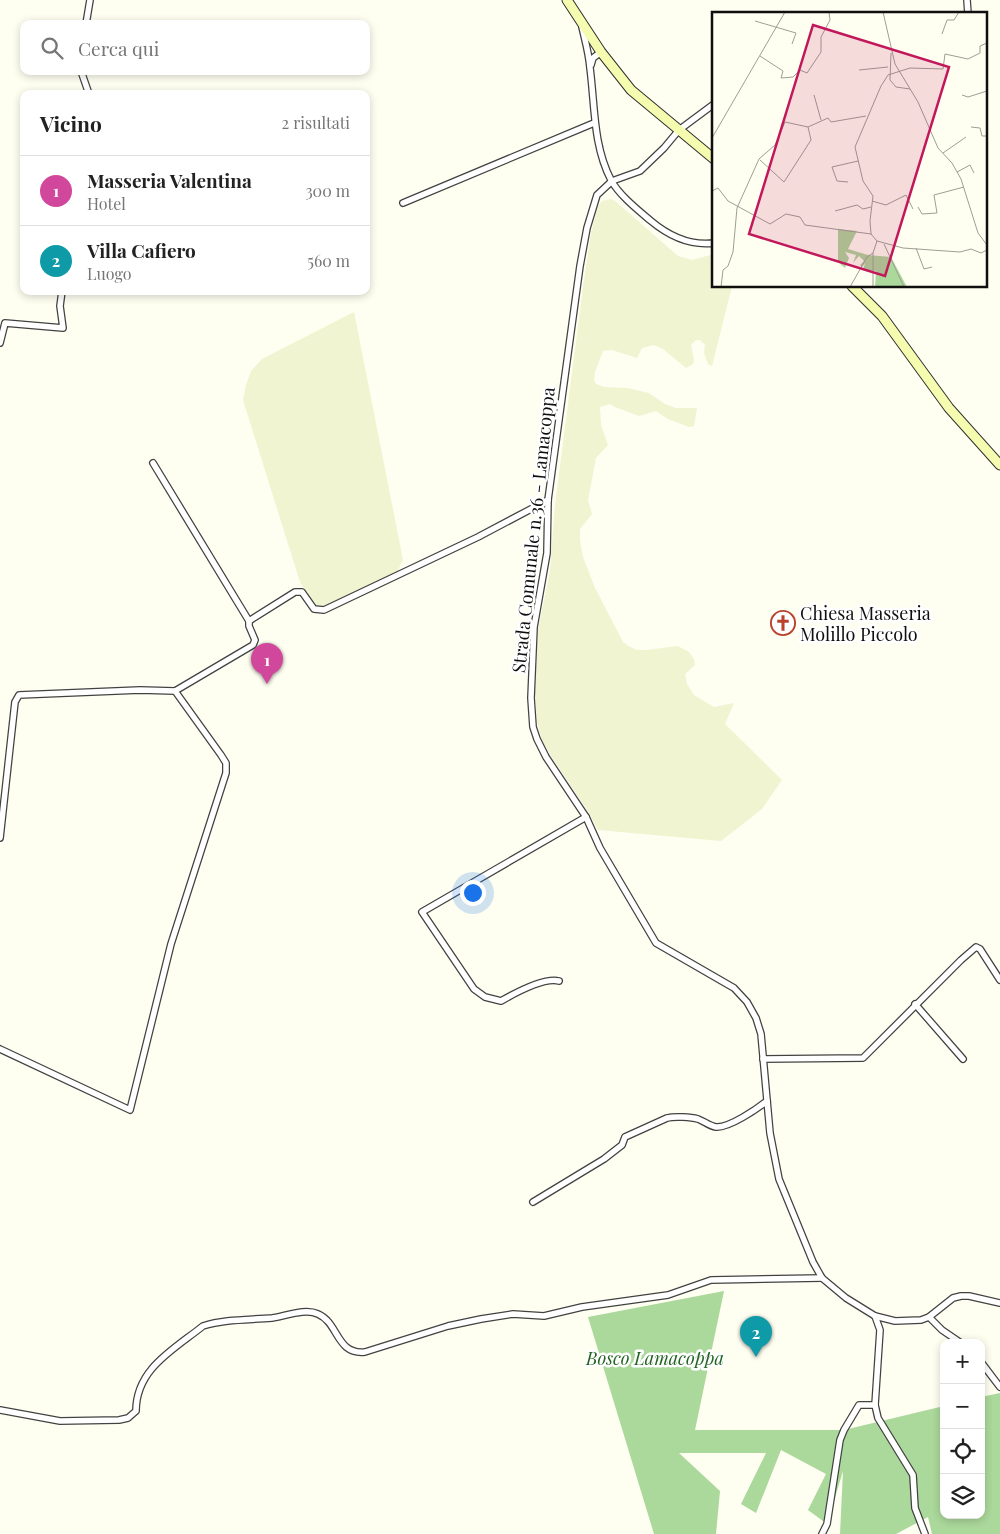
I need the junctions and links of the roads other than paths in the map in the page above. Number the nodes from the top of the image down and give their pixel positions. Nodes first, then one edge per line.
1 (90, 0) edge
2 (567, 0) edge
3 (87, 20) edge
4 (582, 24) junction
5 (601, 52) junction
6 (590, 68) junction
7 (82, 75) edge
8 (88, 90) edge
9 (712, 105) edge
10 (594, 122) junction
11 (679, 130) junction
12 (712, 157) edge
13 (612, 181) junction
14 (403, 203) dead end
15 (712, 243) edge
16 (854, 288) edge
17 (61, 295) edge
18 (0, 343) edge
19 (153, 463) dead end
20 (1000, 466) edge
21 (548, 500) junction
22 (249, 621) junction
23 (175, 691) junction
24 (586, 816) junction
25 (0, 838) edge
26 (1000, 980) edge
27 (559, 981) dead end
28 (915, 1004) junction
29 (0, 1049) edge
30 (963, 1058) dead end
31 (763, 1059) junction
32 (767, 1101) junction
33 (532, 1202) dead end
34 (822, 1278) junction
35 (1000, 1303) edge
36 (875, 1316) junction
37 (929, 1318) junction
38 (955, 1339) edge
39 (985, 1367) edge
40 (1000, 1387) edge
41 (875, 1405) junction
42 (0, 1410) edge
43 (822, 1534) edge
44 (924, 1534) edge

1 - 3 street
2 - 4 main road
4 - 5 main road
4 - 6 street
5 - 6 street
5 - 11 main road
6 - 10 street
7 - 8 street
9 - 11 street
10 - 13 street
10 - 14 street
11 - 12 main road
11 - 13 street
13 - 15 street
13 - 21 street, Strada Comunale n.36 - Lamacoppa
16 - 20 main road
17 - 18 street
19 - 22 street
21 - 22 street
21 - 24 street, Strada Comunale n.36 - Lamacoppa
22 - 23 street
23 - 25 street
23 - 29 street
24 - 27 street
24 - 31 street, Strada Comunale n.36 - Lamacoppa
26 - 28 street
28 - 30 street
28 - 31 street
31 - 32 street, Strada Comunale n.36 - Lamacoppa
32 - 33 street
32 - 34 street, Strada Comunale n.36 - Lamacoppa
34 - 36 street, Strada Comunale n.36 - Lamacoppa
34 - 42 street
35 - 37 street
36 - 37 street
36 - 41 street
37 - 38 street
39 - 40 street
41 - 43 street
41 - 44 street

